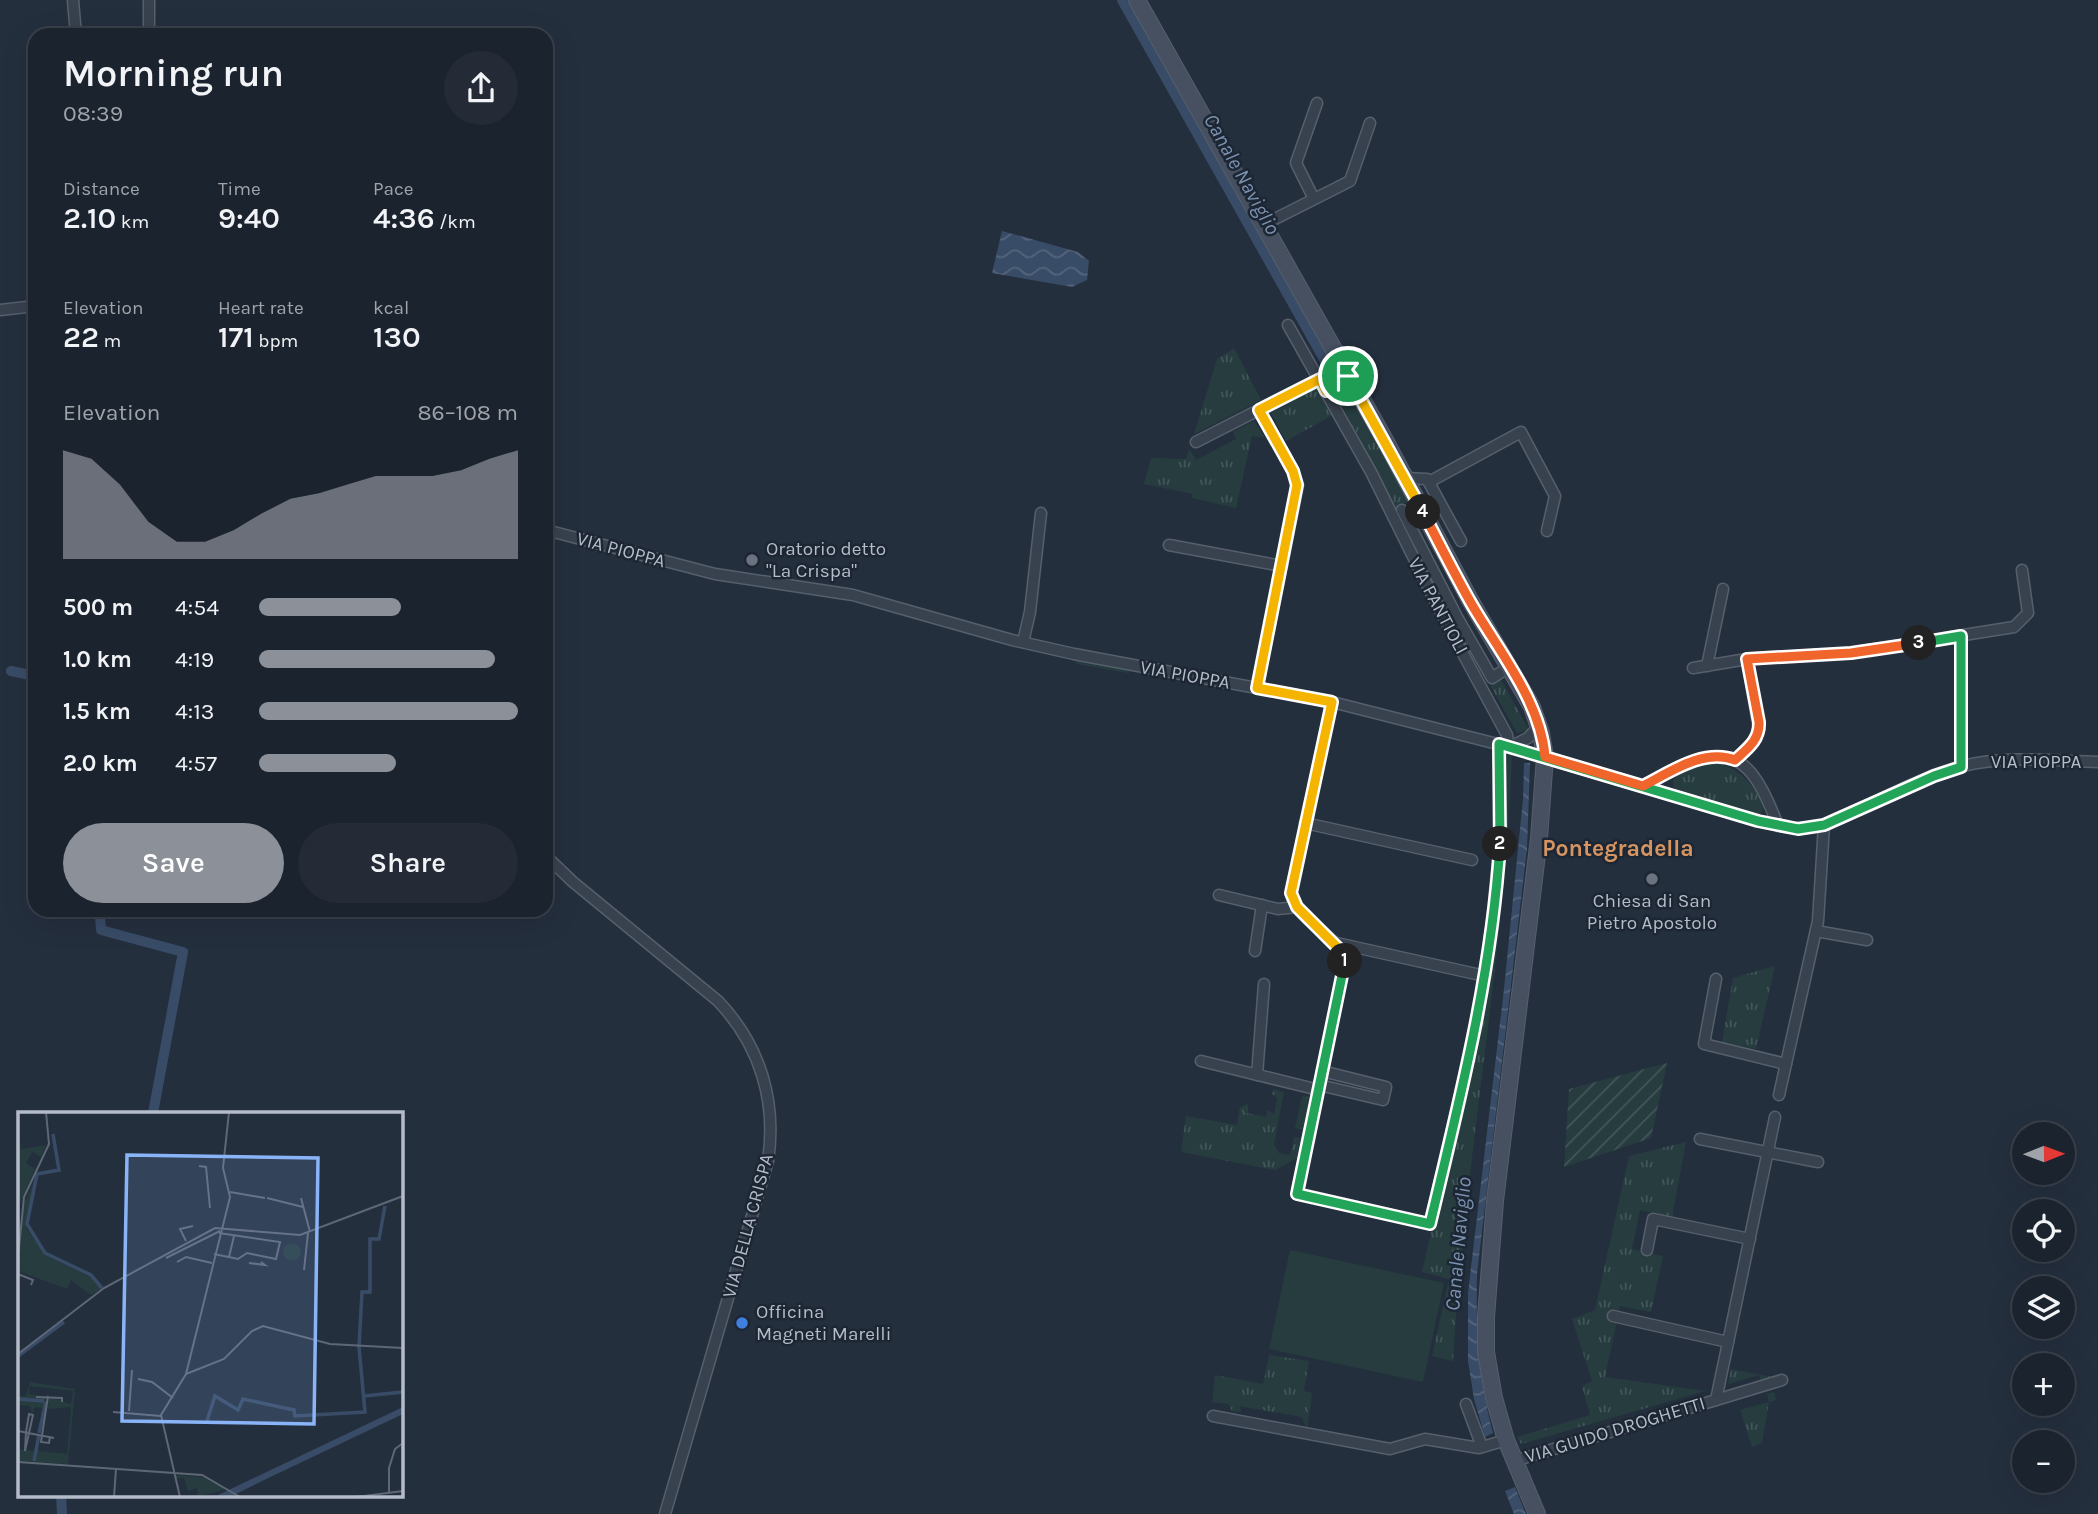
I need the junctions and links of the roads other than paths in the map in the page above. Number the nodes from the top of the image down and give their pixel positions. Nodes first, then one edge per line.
1 (73, 0) edge
2 (149, 0) edge
3 (1137, 0) edge
4 (75, 28) edge
5 (149, 28) edge
6 (1317, 103) dead end
7 (1370, 123) dead end
8 (1314, 199) junction
9 (1263, 225) junction
10 (28, 307) edge
11 (0, 310) edge
12 (1288, 325) dead end
13 (1348, 376) junction
14 (1320, 379) junction
15 (1326, 391) junction
16 (1259, 410) junction
17 (1196, 442) dead end
18 (1405, 478) junction
19 (1429, 482) junction
20 (1418, 502) junction
21 (1041, 513) dead end
22 (1397, 513) junction
23 (1547, 531) dead end
24 (553, 532) edge
25 (1461, 541) dead end
26 (1169, 545) dead end
27 (1282, 565) junction
28 (2022, 570) dead end
29 (1723, 589) dead end
30 (1961, 636) junction
31 (1023, 642) junction
32 (1747, 659) junction
33 (1707, 666) junction
34 (1509, 667) junction
35 (1693, 668) dead end
36 (1257, 688) junction
37 (1332, 702) junction
38 (1539, 726) junction
39 (1504, 745) junction
40 (1544, 751) junction
41 (1735, 760) junction
42 (2098, 762) edge
43 (1961, 767) junction
44 (1643, 786) junction
45 (1305, 823) junction
46 (1824, 825) junction
47 (1778, 826) junction
48 (1472, 860) dead end
49 (553, 863) edge
50 (1219, 895) dead end
51 (1262, 905) junction
52 (1297, 907) junction
53 (1816, 931) junction
54 (1867, 940) dead end
55 (1332, 942) junction
56 (1255, 951) dead end
57 (1485, 976) junction
58 (1716, 979) dead end
59 (1264, 984) dead end
60 (1201, 1061) dead end
61 (1786, 1064) junction
62 (1322, 1071) junction
63 (1257, 1075) junction
64 (1319, 1088) junction
65 (1779, 1095) dead end
66 (1775, 1117) dead end
67 (1700, 1139) dead end
68 (1768, 1152) junction
69 (1818, 1162) dead end
70 (1750, 1239) junction
71 (1647, 1250) dead end
72 (1613, 1316) dead end
73 (1728, 1342) junction
74 (1782, 1380) dead end
75 (1716, 1400) junction
76 (1466, 1404) dead end
77 (1213, 1416) dead end
78 (1506, 1440) junction
79 (1482, 1447) junction
80 (1514, 1461) junction
81 (665, 1514) edge
82 (1536, 1514) edge

1 - 4 street
2 - 5 street
3 - 9 street
6 - 8 street
7 - 8 street
8 - 9 street
9 - 13 street
10 - 11 street
12 - 14 street, VIA PANTIOLI
13 - 15 street
13 - 18 street
14 - 15 street, VIA PANTIOLI
14 - 16 street
15 - 22 street, VIA PANTIOLI
16 - 17 street
16 - 27 street
18 - 19 street
18 - 20 street
19 - 23 street
19 - 25 street
20 - 22 street
20 - 34 street
21 - 31 street
22 - 34 street
22 - 39 street, VIA PANTIOLI
24 - 31 street, VIA PIOPPA
26 - 27 street
27 - 36 street
28 - 30 street
29 - 33 street
30 - 32 street
30 - 43 street
31 - 36 street, VIA PIOPPA
32 - 33 street
32 - 41 street
33 - 35 street
34 - 38 street
36 - 37 street, VIA PIOPPA
37 - 39 street, VIA PIOPPA
37 - 45 street
38 - 39 street
38 - 40 street
39 - 40 street, VIA PIOPPA
39 - 57 street
40 - 44 street, VIA PIOPPA
40 - 78 street
41 - 44 street
41 - 47 street
42 - 43 street, VIA PIOPPA
43 - 46 street, VIA PIOPPA
44 - 47 street, VIA PIOPPA
45 - 48 street
45 - 52 street
46 - 47 street, VIA PIOPPA
46 - 53 street
49 - 81 street, VIA DELLA CRISPA
50 - 51 street
51 - 52 street
51 - 56 street
52 - 55 street
53 - 54 street
53 - 61 street
55 - 57 street
55 - 62 street
57 - 64 street
58 - 61 street
59 - 63 street
60 - 63 street
61 - 65 street
62 - 64 street
62 - 64 street
63 - 64 street
66 - 68 street, VIA GUIDO DROGHETTI
67 - 68 street
68 - 69 street
68 - 70 street, VIA GUIDO DROGHETTI
70 - 71 street
70 - 73 street, VIA GUIDO DROGHETTI
72 - 73 street
73 - 75 street, VIA GUIDO DROGHETTI
74 - 75 street, VIA GUIDO DROGHETTI
75 - 80 street, VIA GUIDO DROGHETTI
76 - 79 street
77 - 79 street
78 - 79 street
78 - 80 street
80 - 82 street

